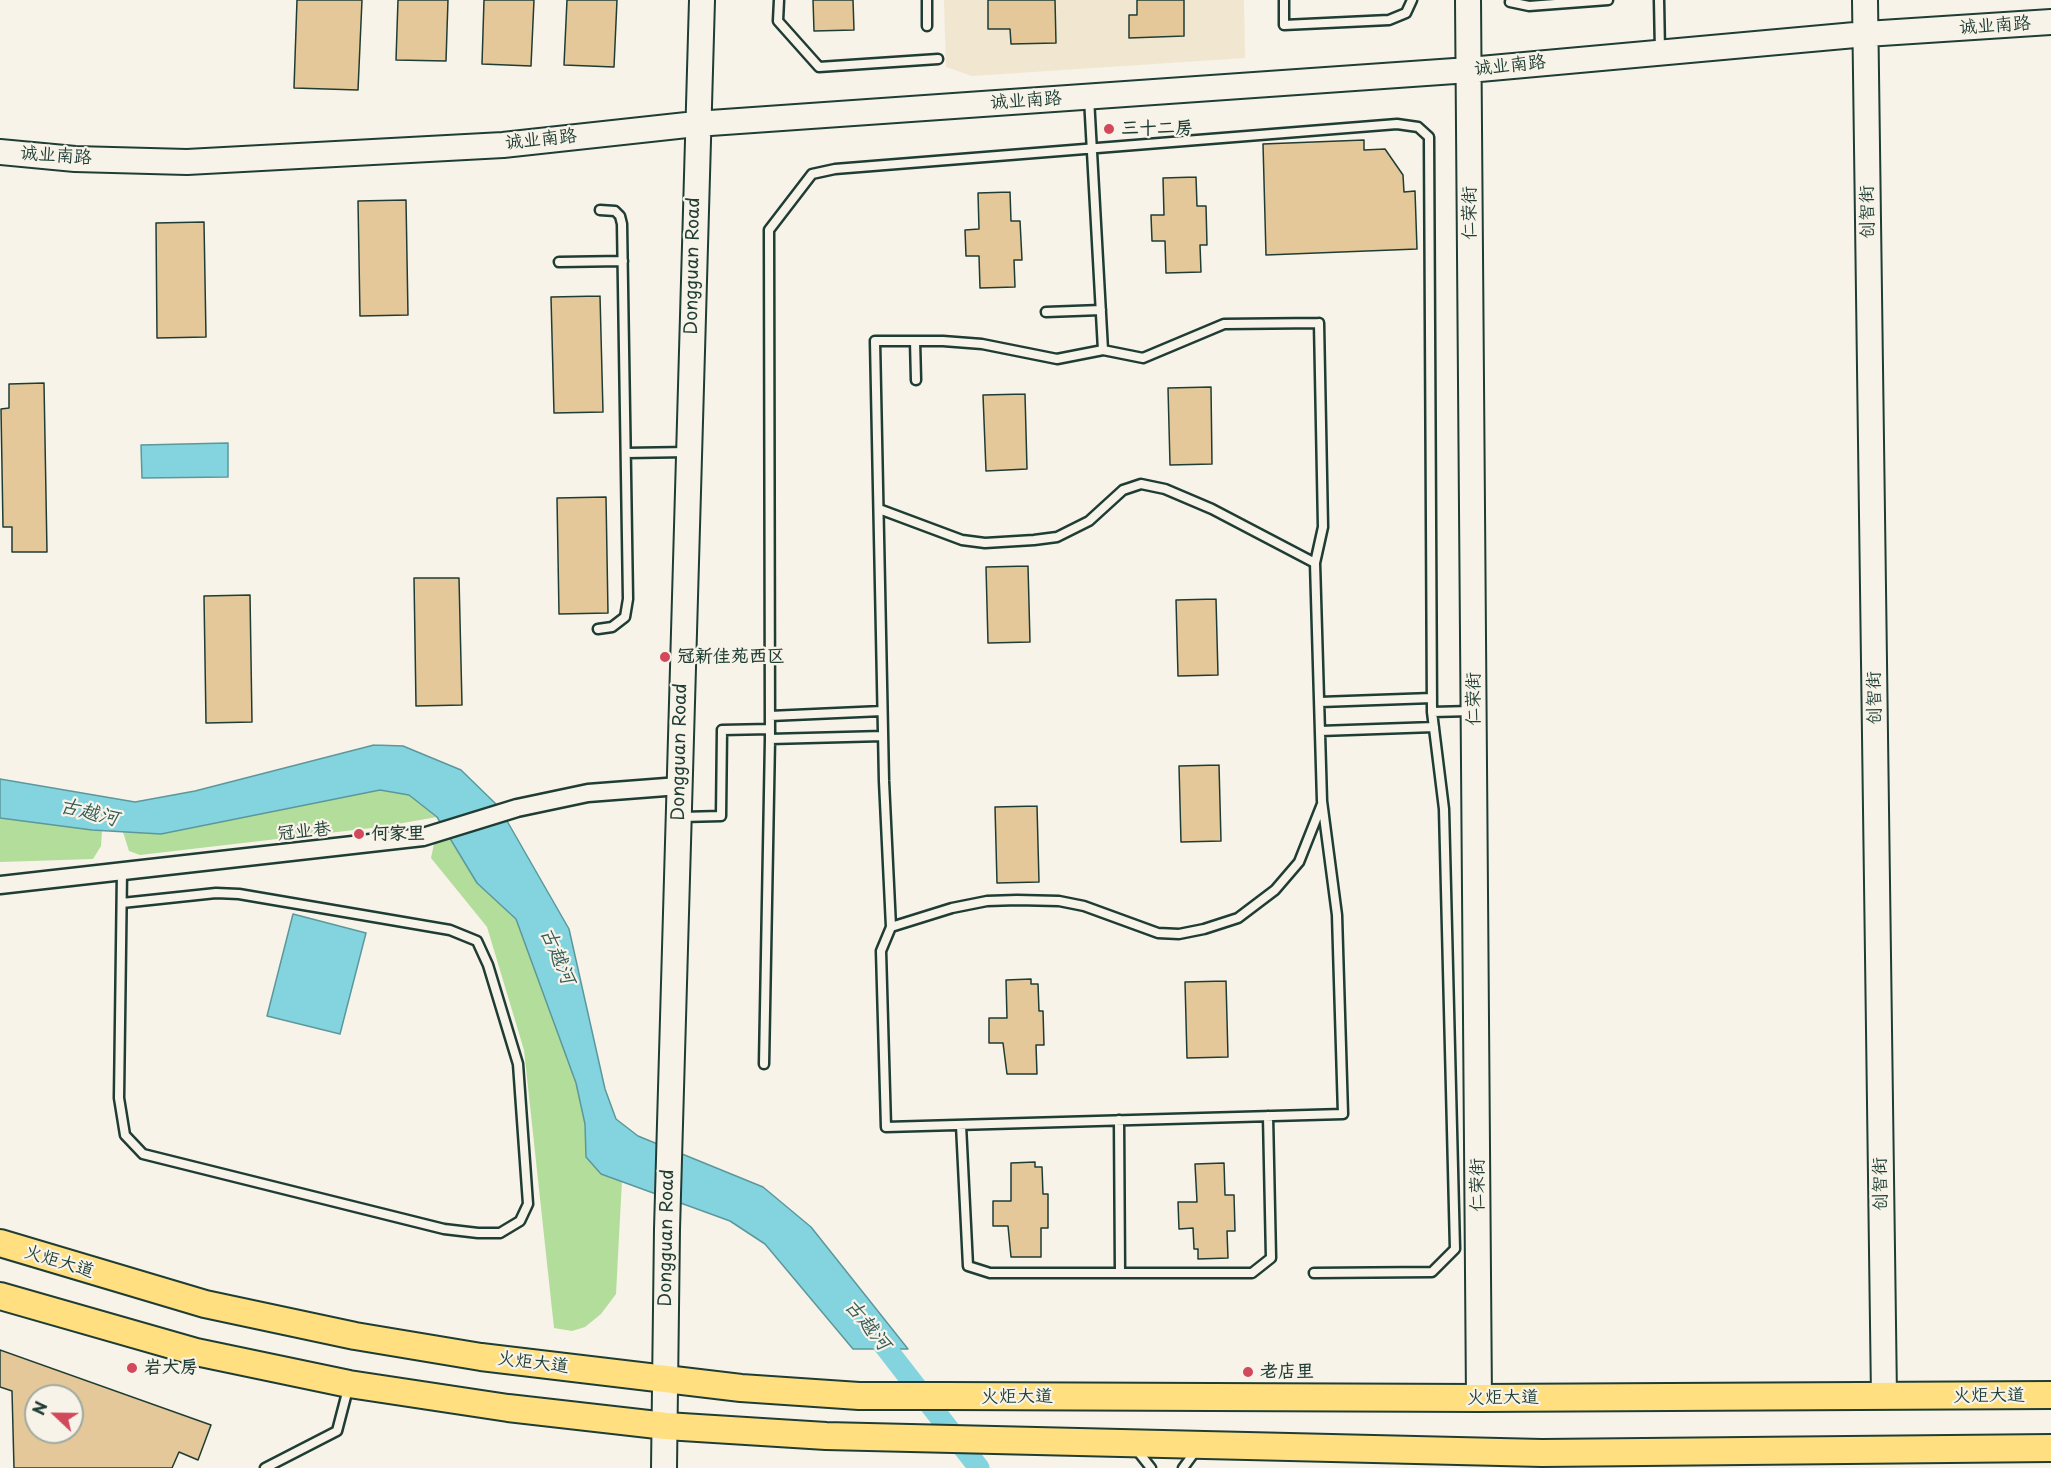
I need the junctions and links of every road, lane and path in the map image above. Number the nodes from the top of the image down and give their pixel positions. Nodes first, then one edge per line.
1 (702, 0) edge
2 (779, 0) edge
3 (927, 0) edge
4 (1284, 0) edge
5 (1412, 0) edge
6 (1468, 0) edge
7 (1608, 0) edge
8 (1659, 0) edge
9 (1865, 0) edge
10 (1510, 2) dead end
11 (2051, 22) edge
12 (927, 26) dead end
13 (1866, 34) junction
14 (1660, 52) junction
15 (938, 59) dead end
16 (1469, 70) junction
17 (1089, 97) junction
18 (696, 124) junction
19 (1093, 148) junction
20 (0, 152) edge
21 (600, 210) dead end
22 (622, 261) junction
23 (559, 262) dead end
24 (1101, 310) junction
25 (1046, 312) dead end
26 (915, 341) junction
27 (1103, 350) junction
28 (916, 380) dead end
29 (688, 452) junction
30 (626, 453) junction
31 (879, 509) junction
32 (1315, 563) junction
33 (598, 629) dead end
34 (1432, 698) junction
35 (1320, 702) junction
36 (1474, 710) junction
37 (882, 711) junction
38 (1432, 712) junction
39 (770, 716) junction
40 (1434, 727) junction
41 (770, 729) junction
42 (1320, 731) junction
43 (883, 736) junction
44 (770, 739) junction
45 (679, 786) junction
46 (1323, 801) junction
47 (679, 817) junction
48 (122, 871) junction
49 (0, 885) edge
50 (122, 903) junction
51 (891, 927) junction
52 (764, 1064) dead end
53 (1268, 1116) junction
54 (1119, 1120) junction
55 (962, 1125) junction
56 (0, 1244) edge
57 (1120, 1273) junction
58 (1314, 1273) dead end
59 (0, 1296) edge
60 (664, 1379) junction
61 (349, 1384) junction
62 (2051, 1395) edge
63 (1884, 1396) junction
64 (1479, 1398) junction
65 (666, 1426) junction
66 (1130, 1442) junction
67 (1201, 1444) junction
68 (2051, 1448) edge
69 (265, 1468) edge
70 (664, 1468) edge
71 (1151, 1468) edge
72 (1183, 1468) edge

1 - 18 street, Dongguan Road
2 - 15 lane
3 - 12 lane
4 - 5 lane
6 - 16 street, 仁荣街
7 - 10 lane
8 - 14 lane
9 - 13 street, 创智街
11 - 13 street, 诚业南路
13 - 14 street, 诚业南路
13 - 63 street, 创智街
14 - 16 street, 诚业南路
16 - 17 street, 诚业南路
16 - 36 street, 仁荣街
17 - 18 street, 诚业南路
17 - 19 lane
18 - 20 street, 诚业南路
18 - 29 street, Dongguan Road
19 - 24 lane
19 - 34 lane
19 - 39 lane
21 - 22 lane
22 - 23 lane
22 - 30 lane
24 - 25 lane
24 - 27 lane
26 - 27 lane
26 - 28 lane
26 - 31 lane
27 - 32 lane
29 - 30 lane
29 - 45 street, Dongguan Road
30 - 33 lane
31 - 32 lane
31 - 37 lane
32 - 35 lane
34 - 35 lane
34 - 38 lane
35 - 42 lane
36 - 38 lane
36 - 64 street, 仁荣街
37 - 39 lane
37 - 43 lane
38 - 40 lane
39 - 41 lane
40 - 42 lane
40 - 58 lane
41 - 44 lane
41 - 47 lane
42 - 46 lane
43 - 44 lane
43 - 51 lane
44 - 52 lane
45 - 47 street, Dongguan Road
45 - 48 street, 冠业巷
46 - 51 lane
46 - 53 lane
47 - 60 street, Dongguan Road
48 - 49 street, 冠业巷
48 - 50 lane
50 - 50 lane
51 - 55 lane
53 - 54 lane
53 - 57 lane
54 - 55 lane
54 - 57 lane
55 - 57 lane
56 - 60 main road, 火炬大道
59 - 61 main road
60 - 64 main road, 火炬大道
60 - 65 street, Dongguan Road
61 - 65 main road
61 - 69 lane
62 - 63 main road, 火炬大道
63 - 64 main road, 火炬大道
65 - 66 main road
65 - 70 street, Dongguan Road
66 - 67 main road
66 - 71 lane
67 - 68 main road
67 - 72 lane

